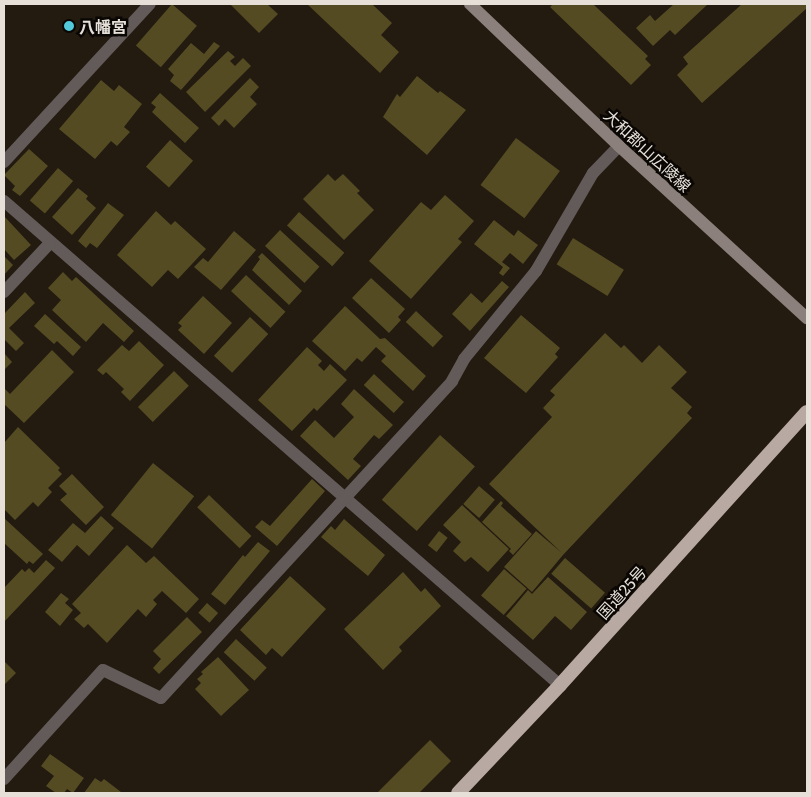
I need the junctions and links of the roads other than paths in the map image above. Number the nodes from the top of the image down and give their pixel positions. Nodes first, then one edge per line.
1 (150, 4) edge
2 (470, 4) edge
3 (619, 146) junction
4 (4, 162) edge
5 (4, 201) edge
6 (50, 243) junction
7 (4, 292) edge
8 (807, 318) edge
9 (807, 412) edge
10 (346, 498) junction
11 (560, 685) junction
12 (4, 779) edge
13 (458, 793) edge

1 - 4 street
2 - 3 main road, 大和郡山広陵線
3 - 8 main road, 大和郡山広陵線
3 - 10 street
5 - 6 street
6 - 7 street
6 - 10 street
9 - 11 highway, 国道25号
10 - 11 street
10 - 12 street
11 - 13 highway, 国道25号

